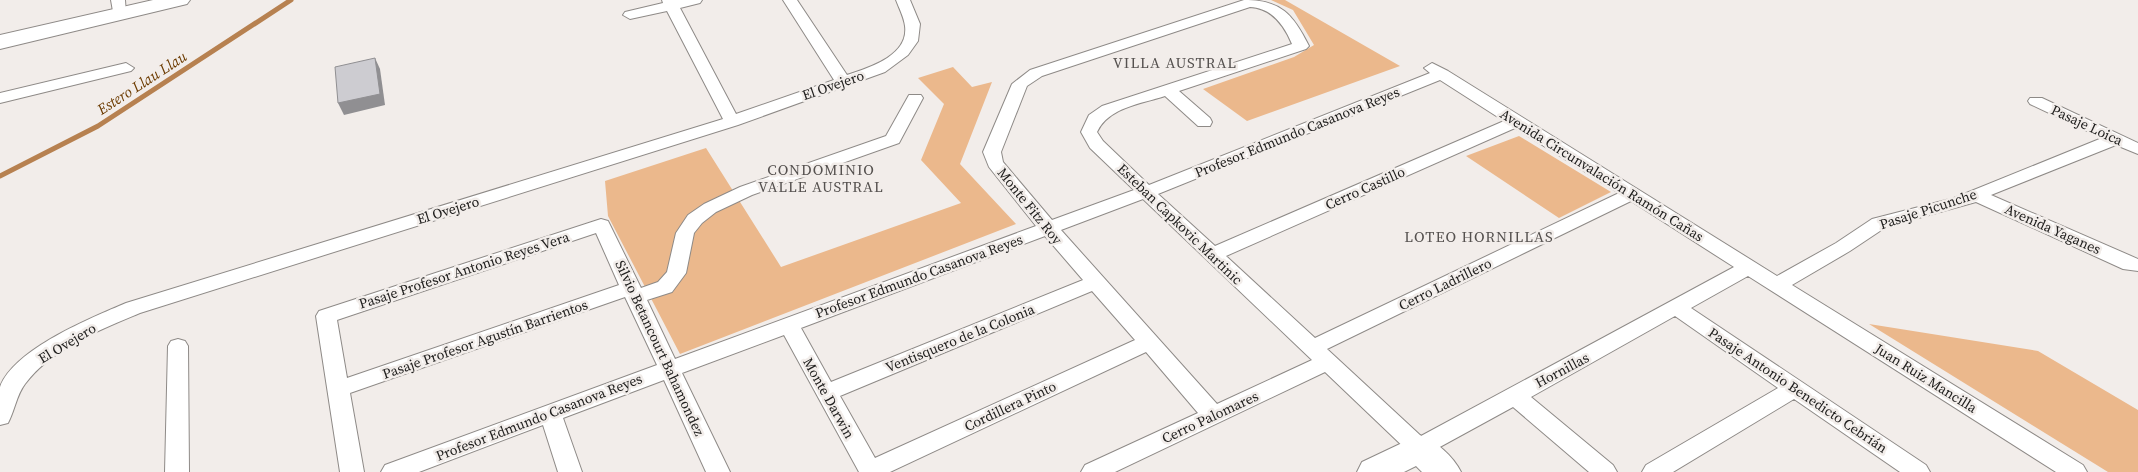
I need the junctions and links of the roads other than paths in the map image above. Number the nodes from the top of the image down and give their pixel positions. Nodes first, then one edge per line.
1 (180, 0) edge
2 (695, 0) edge
3 (790, 0) edge
4 (903, 0) edge
5 (671, 2) edge
6 (119, 7) edge
7 (630, 15) dead end
8 (0, 42) edge
9 (1301, 46) joint
10 (126, 68) dead end
11 (1435, 70) joint
12 (843, 82) junction
13 (1168, 90) junction
14 (0, 98) edge
15 (915, 98) dead end
16 (2036, 101) dead end
17 (732, 121) junction
18 (1204, 122) dead end
19 (1517, 122) junction
20 (2116, 139) junction
21 (2138, 150) edge
22 (1146, 192) junction
23 (1632, 194) junction
24 (1976, 195) junction
25 (601, 225) joint
26 (1048, 228) junction
27 (1212, 255) junction
28 (2135, 266) edge
29 (1749, 268) junction
30 (1095, 282) junction
31 (1776, 284) junction
32 (633, 293) junction
33 (1677, 308) junction
34 (788, 324) junction
35 (1149, 342) junction
36 (178, 346) dead end
37 (1319, 355) junction
38 (669, 369) junction
39 (1796, 388) junction
40 (338, 389) junction
41 (826, 393) junction
42 (1515, 396) junction
43 (1, 410) edge
44 (550, 413) junction
45 (1212, 415) junction
46 (1419, 448) junction
47 (432, 465) edge
48 (1107, 469) edge
49 (1911, 470) edge
50 (870, 471) edge
51 (177, 472) edge
52 (352, 472) edge
53 (393, 472) edge
54 (570, 472) edge
55 (718, 472) edge
56 (1374, 472) edge
57 (1444, 472) edge
58 (1605, 472) edge
59 (1654, 472) edge
60 (2075, 472) edge

1 - 6 street
2 - 5 street
3 - 12 street
4 - 12 street, El Ovejero
5 - 7 street
5 - 17 street
6 - 8 street
9 - 13 street, Esteban Capkovic Martinic
9 - 26 street, Monte Fitz Roy
10 - 14 street
11 - 19 street, Avenida Circunvalación Ramón Cañas
11 - 22 street, Profesor Edmundo Casanova Reyes
12 - 17 street, El Ovejero
13 - 18 street
13 - 22 street, Esteban Capkovic Martinic
15 - 32 street, Pasaje Profesor Agustín Barrientos
16 - 20 street, Pasaje Loica
17 - 43 street, El Ovejero
19 - 23 street, Avenida Circunvalación Ramón Cañas
19 - 27 street, Cerro Castillo
20 - 21 street, Pasaje Loica
20 - 24 street, Pasaje Picunche
22 - 26 street, Profesor Edmundo Casanova Reyes
22 - 27 street, Esteban Capkovic Martinic
23 - 29 street, Avenida Circunvalación Ramón Cañas
23 - 37 street, Cerro Ladrillero
24 - 28 street, Avenida Yaganes
24 - 31 street, Pasaje Picunche
25 - 32 street, Silvio Betancourt Bahamondez
25 - 40 street, Pasaje Profesor Antonio Reyes Vera
26 - 30 street, Monte Fitz Roy
26 - 34 street, Profesor Edmundo Casanova Reyes
27 - 37 street, Esteban Capkovic Martinic
29 - 31 street, Avenida Circunvalación Ramón Cañas
29 - 33 street, Hornillas
30 - 35 street, Monte Fitz Roy
30 - 41 street, Ventisquero de la Colonia
31 - 60 street, Juan Ruiz Mancilla
32 - 38 street, Silvio Betancourt Bahamondez
32 - 40 street, Pasaje Profesor Agustín Barrientos
33 - 39 street, Pasaje Antonio Benedicto Cebrián
33 - 42 street, Hornillas
34 - 38 street, Profesor Edmundo Casanova Reyes
34 - 41 street, Monte Darwin
35 - 45 street, Monte Fitz Roy
35 - 50 street, Cordillera Pinto
36 - 51 street
37 - 45 street, Cerro Palomares
37 - 46 street, Esteban Capkovic Martinic
38 - 44 street, Profesor Edmundo Casanova Reyes
38 - 55 street, Silvio Betancourt Bahamondez
39 - 49 street, Pasaje Antonio Benedicto Cebrián
39 - 59 street
40 - 52 street
41 - 50 street, Monte Darwin
42 - 46 street, Hornillas
42 - 58 street
44 - 47 street, Profesor Edmundo Casanova Reyes
44 - 54 street
45 - 48 street, Cerro Palomares
46 - 56 street, Hornillas
46 - 57 street, Esteban Capkovic Martinic
47 - 53 street, Profesor Edmundo Casanova Reyes

